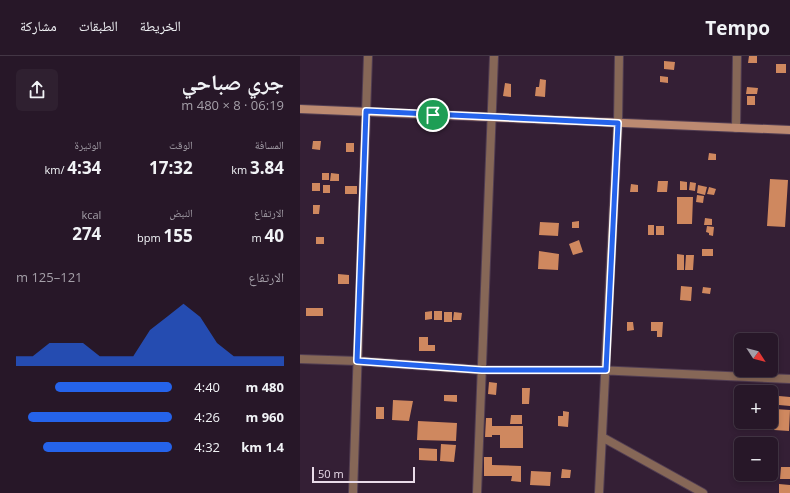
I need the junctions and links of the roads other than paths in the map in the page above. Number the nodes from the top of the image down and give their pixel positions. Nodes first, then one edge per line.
1 (368, 56) edge
2 (494, 56) edge
3 (619, 56) edge
4 (737, 56) edge
5 (300, 109) edge
6 (366, 111) junction
7 (492, 118) junction
8 (618, 123) junction
9 (736, 128) junction
10 (790, 130) edge
11 (300, 358) edge
12 (357, 361) junction
13 (482, 370) junction
14 (606, 370) junction
15 (790, 379) edge
16 (602, 437) junction
17 (353, 493) edge
18 (477, 493) edge
19 (599, 493) edge
20 (703, 493) edge

1 - 6 street
2 - 7 street
3 - 8 street
4 - 9 street
5 - 6 main road
6 - 7 main road
6 - 12 street
7 - 8 main road
7 - 13 street
8 - 9 main road
8 - 14 street
9 - 10 main road
11 - 12 street
12 - 13 street
12 - 17 street
13 - 14 street
13 - 18 street
14 - 15 street
14 - 16 street
16 - 19 street
16 - 20 street

